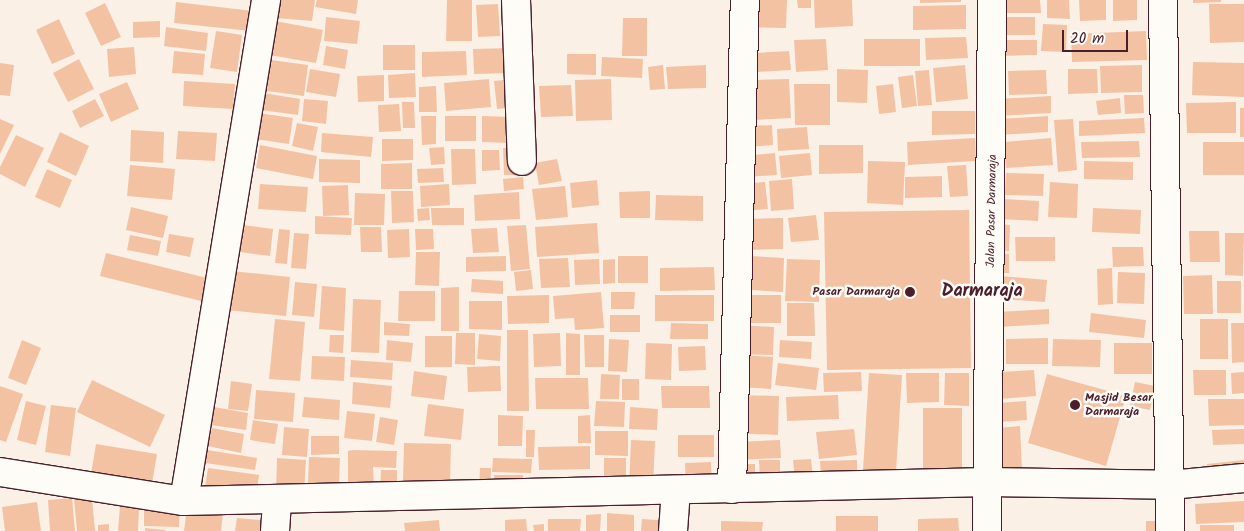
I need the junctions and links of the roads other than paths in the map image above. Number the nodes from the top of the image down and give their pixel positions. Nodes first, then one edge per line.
1 (266, 0) edge
2 (516, 0) edge
3 (745, 0) edge
4 (992, 0) edge
5 (1162, 0) edge
6 (522, 161) dead end
7 (0, 472) edge
8 (1244, 478) edge
9 (988, 482) junction
10 (1170, 485) junction
11 (732, 489) junction
12 (676, 490) junction
13 (277, 499) junction
14 (184, 501) junction
15 (275, 531) edge
16 (673, 531) edge
17 (987, 531) edge
18 (1170, 531) edge

1 - 14 street
2 - 6 street
3 - 11 street
4 - 9 street, Jalan Pasar Darmaraja
5 - 10 street
7 - 14 street
8 - 10 street
9 - 10 street
9 - 11 street
9 - 17 street, Jalan Pasar Darmaraja
10 - 18 street
11 - 12 street
12 - 13 street
12 - 16 street
13 - 14 street
13 - 15 street

